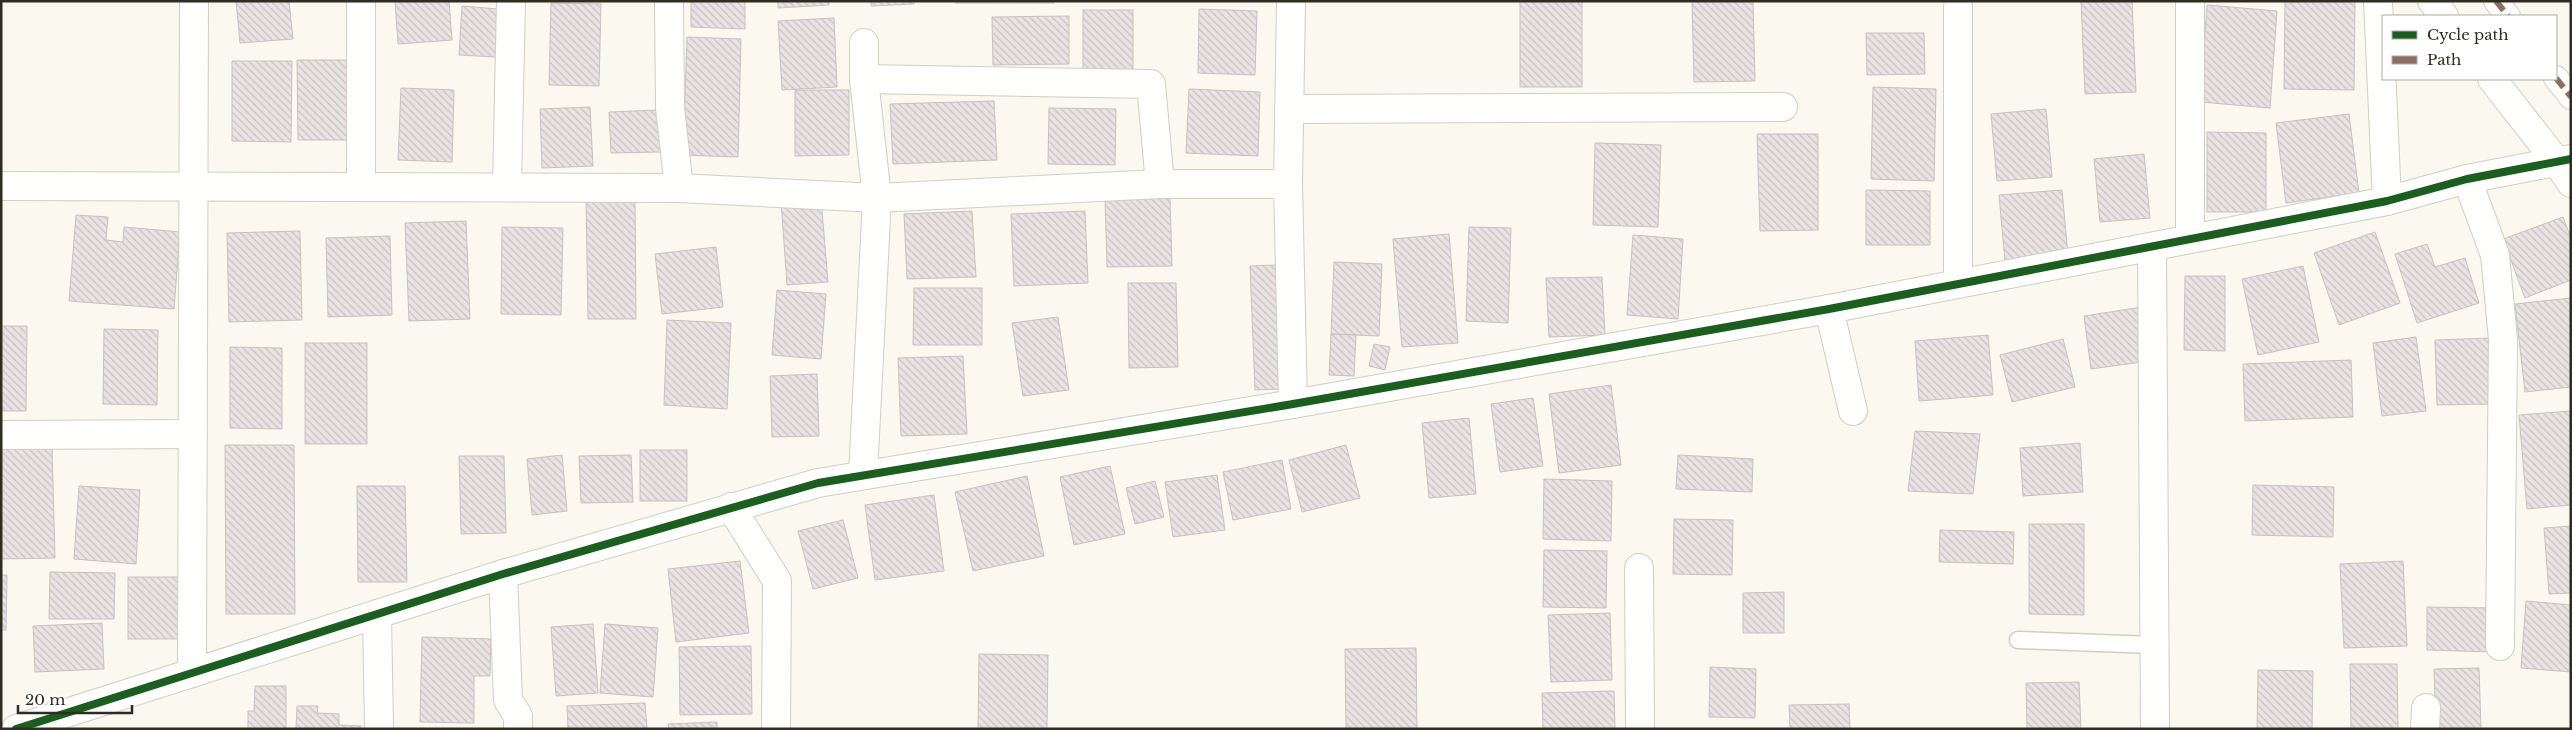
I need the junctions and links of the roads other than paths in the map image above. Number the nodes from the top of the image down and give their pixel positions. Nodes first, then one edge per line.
1 (194, 1) edge
2 (361, 1) edge
3 (511, 1) edge
4 (669, 1) edge
5 (1291, 1) edge
6 (2190, 1) edge
7 (2378, 1) edge
8 (2432, 1) edge
9 (2496, 1) edge
10 (1958, 6) dead end
11 (2443, 15) edge
12 (2507, 15) edge
13 (864, 43) dead end
14 (864, 79) junction
15 (2557, 79) edge
16 (2493, 80) edge
17 (2571, 97) edge
18 (1783, 107) dead end
19 (1289, 109) junction
20 (2566, 168) edge
21 (2467, 179) junction
22 (1160, 184) junction
23 (1288, 184) junction
24 (1, 186) edge
25 (507, 186) junction
26 (192, 187) junction
27 (361, 187) junction
28 (679, 188) junction
29 (878, 198) junction
30 (2387, 200) junction
31 (2190, 239) junction
32 (2152, 247) junction
33 (1958, 284) junction
34 (1829, 309) junction
35 (1293, 404) junction
36 (1853, 411) dead end
37 (193, 434) junction
38 (1, 435) edge
39 (863, 475) junction
40 (731, 507) junction
41 (1639, 568) dead end
42 (503, 574) junction
43 (377, 614) junction
44 (2018, 640) dead end
45 (2153, 645) junction
46 (2500, 646) dead end
47 (192, 673) junction
48 (16, 729) edge
49 (378, 729) edge
50 (518, 729) edge
51 (776, 729) edge
52 (1640, 729) edge
53 (2155, 729) edge

1 - 26 street
2 - 27 street
3 - 25 street
4 - 28 street
5 - 19 street
6 - 31 street
7 - 30 street
8 - 11 street
9 - 12 street
10 - 33 street
13 - 14 street
14 - 22 street
14 - 29 street
15 - 17 street
16 - 20 street
18 - 19 street
19 - 23 street
20 - 21 street
21 - 30 street
21 - 46 street
22 - 23 street
22 - 29 street
23 - 35 street
24 - 26 street
25 - 27 street
25 - 28 street
26 - 27 street
26 - 37 street
28 - 29 street
29 - 39 street
30 - 31 street
31 - 32 street
32 - 33 street
32 - 45 street
33 - 34 street
34 - 35 street
34 - 36 street
35 - 39 street
37 - 38 street
37 - 47 street
39 - 40 street
40 - 42 street
40 - 51 street
41 - 52 street
42 - 43 street
42 - 50 street
43 - 47 street
43 - 49 street
44 - 45 lane
45 - 53 street
47 - 48 street

